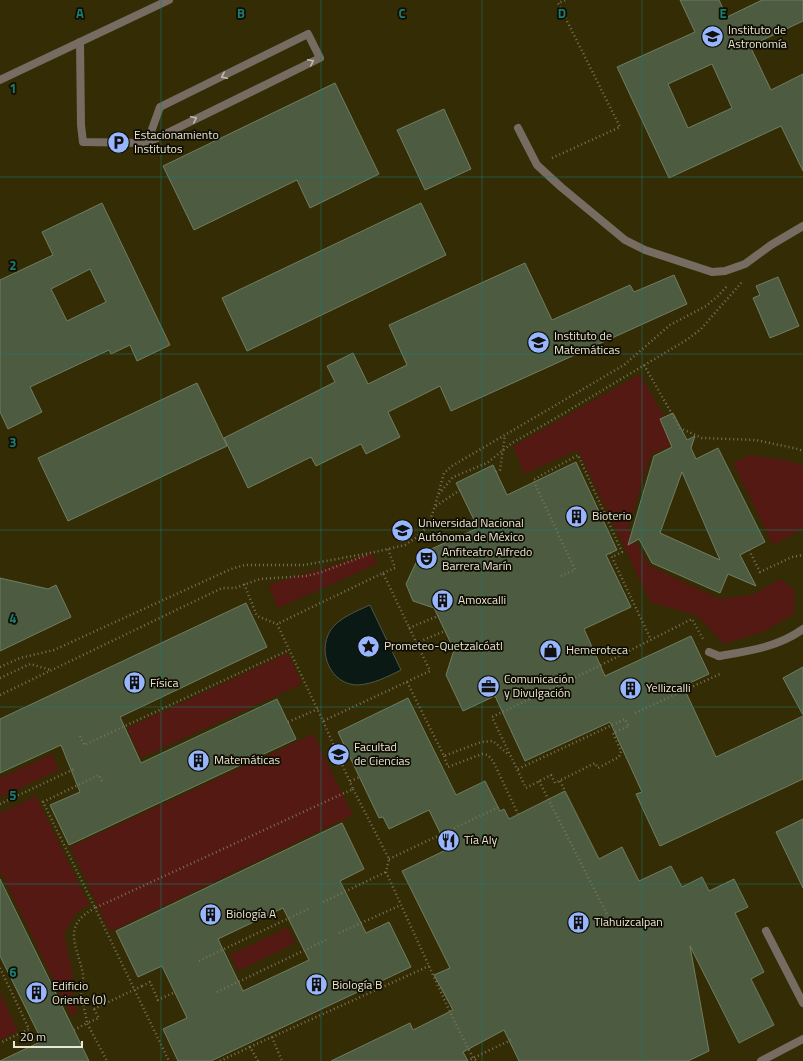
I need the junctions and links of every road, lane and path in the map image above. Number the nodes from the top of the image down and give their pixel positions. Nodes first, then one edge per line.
1 (170, 0) edge
2 (566, 0) edge
3 (557, 2) edge
4 (80, 42) junction
5 (0, 80) edge
6 (518, 128) dead end
7 (147, 143) junction
8 (537, 165) junction
9 (803, 226) edge
10 (746, 277) dead end
11 (727, 286) dead end
12 (644, 365) junction
13 (505, 435) junction
14 (503, 450) junction
15 (803, 452) edge
16 (496, 472) dead end
17 (460, 490) dead end
18 (439, 494) junction
19 (435, 506) junction
20 (388, 549) junction
21 (749, 550) dead end
22 (375, 552) junction
23 (610, 553) dead end
24 (803, 555) edge
25 (612, 557) junction
26 (383, 573) junction
27 (561, 576) dead end
28 (244, 584) junction
29 (257, 616) junction
30 (438, 616) dead end
31 (254, 619) dead end
32 (277, 624) junction
33 (409, 628) junction
34 (803, 629) edge
35 (445, 631) dead end
36 (651, 640) junction
37 (416, 643) junction
38 (289, 650) junction
39 (710, 652) junction
40 (0, 667) edge
41 (52, 670) junction
42 (0, 678) edge
43 (408, 682) junction
44 (0, 695) edge
45 (318, 709) junction
46 (635, 713) dead end
47 (629, 717) dead end
48 (625, 719) junction
49 (323, 721) junction
50 (288, 722) dead end
51 (80, 736) dead end
52 (444, 756) junction
53 (510, 756) junction
54 (74, 769) dead end
55 (518, 770) junction
56 (360, 777) dead end
57 (102, 781) dead end
58 (350, 781) junction
59 (539, 781) junction
60 (560, 781) junction
61 (353, 789) junction
62 (565, 791) dead end
63 (0, 804) edge
64 (501, 806) dead end
65 (518, 814) dead end
66 (389, 859) junction
67 (386, 872) junction
68 (323, 902) dead end
69 (401, 905) junction
70 (95, 908) junction
71 (310, 908) dead end
72 (609, 918) dead end
73 (766, 931) dead end
74 (339, 934) dead end
75 (326, 940) dead end
76 (199, 961) dead end
77 (429, 966) junction
78 (0, 968) edge
79 (217, 992) dead end
80 (173, 994) dead end
81 (803, 1003) edge
82 (88, 1023) junction
83 (74, 1030) dead end
84 (272, 1037) junction
85 (803, 1039) edge
86 (511, 1040) dead end
87 (0, 1043) edge
88 (250, 1047) junction
89 (473, 1058) junction
90 (107, 1061) edge
91 (169, 1061) edge
92 (220, 1061) edge
93 (258, 1061) edge
94 (282, 1061) edge
95 (468, 1061) edge
96 (477, 1061) edge
97 (761, 1061) edge

1 - 4 street
2 - 3 path
3 - 8 path
4 - 5 street
4 - 7 street
6 - 8 street
7 -> 7 street
8 - 9 street
10 - 12 path
11 - 13 path
12 - 14 path
12 - 15 path
13 - 14 path
13 - 18 path
14 - 16 path
14 - 18 path
17 - 19 path
18 - 19 path
19 - 20 path
20 - 22 path
20 - 26 path
21 - 24 path
22 - 28 path
22 - 40 path
23 - 25 path
25 - 27 path
25 - 36 path
26 - 32 path
26 - 33 path
28 - 29 path
28 - 41 path
29 - 31 path
29 - 32 path
30 - 33 path
32 - 38 path
33 - 37 path
34 - 39 street
35 - 37 path
36 - 39 path
36 - 53 path
37 - 43 path
38 - 45 path
38 - 51 path
39 - 46 path
41 - 42 path
41 - 44 path
43 - 49 path
43 - 52 path
45 - 49 path
45 - 50 path
47 - 48 path
48 - 55 path
48 - 60 path
49 - 58 path
52 - 53 path
52 - 65 path
53 - 55 path
54 - 63 path
55 - 59 path
56 - 58 path
57 - 70 path
58 - 61 path
59 - 60 path
59 - 72 path
60 - 62 path
61 - 66 path
61 - 70 path
64 - 66 path
66 - 67 path
67 - 68 path
67 - 69 path
69 - 74 path
69 - 77 path
70 - 82 path
70 - 91 path
71 - 76 path
73 - 81 street
75 - 79 path
77 - 84 path
77 - 89 path
78 - 87 path
80 - 82 path, bridge
82 - 83 path
82 - 90 path
84 - 88 path
84 - 94 path
85 - 97 street
86 - 89 path
88 - 92 path
88 - 93 path
89 - 95 path
89 - 96 path

